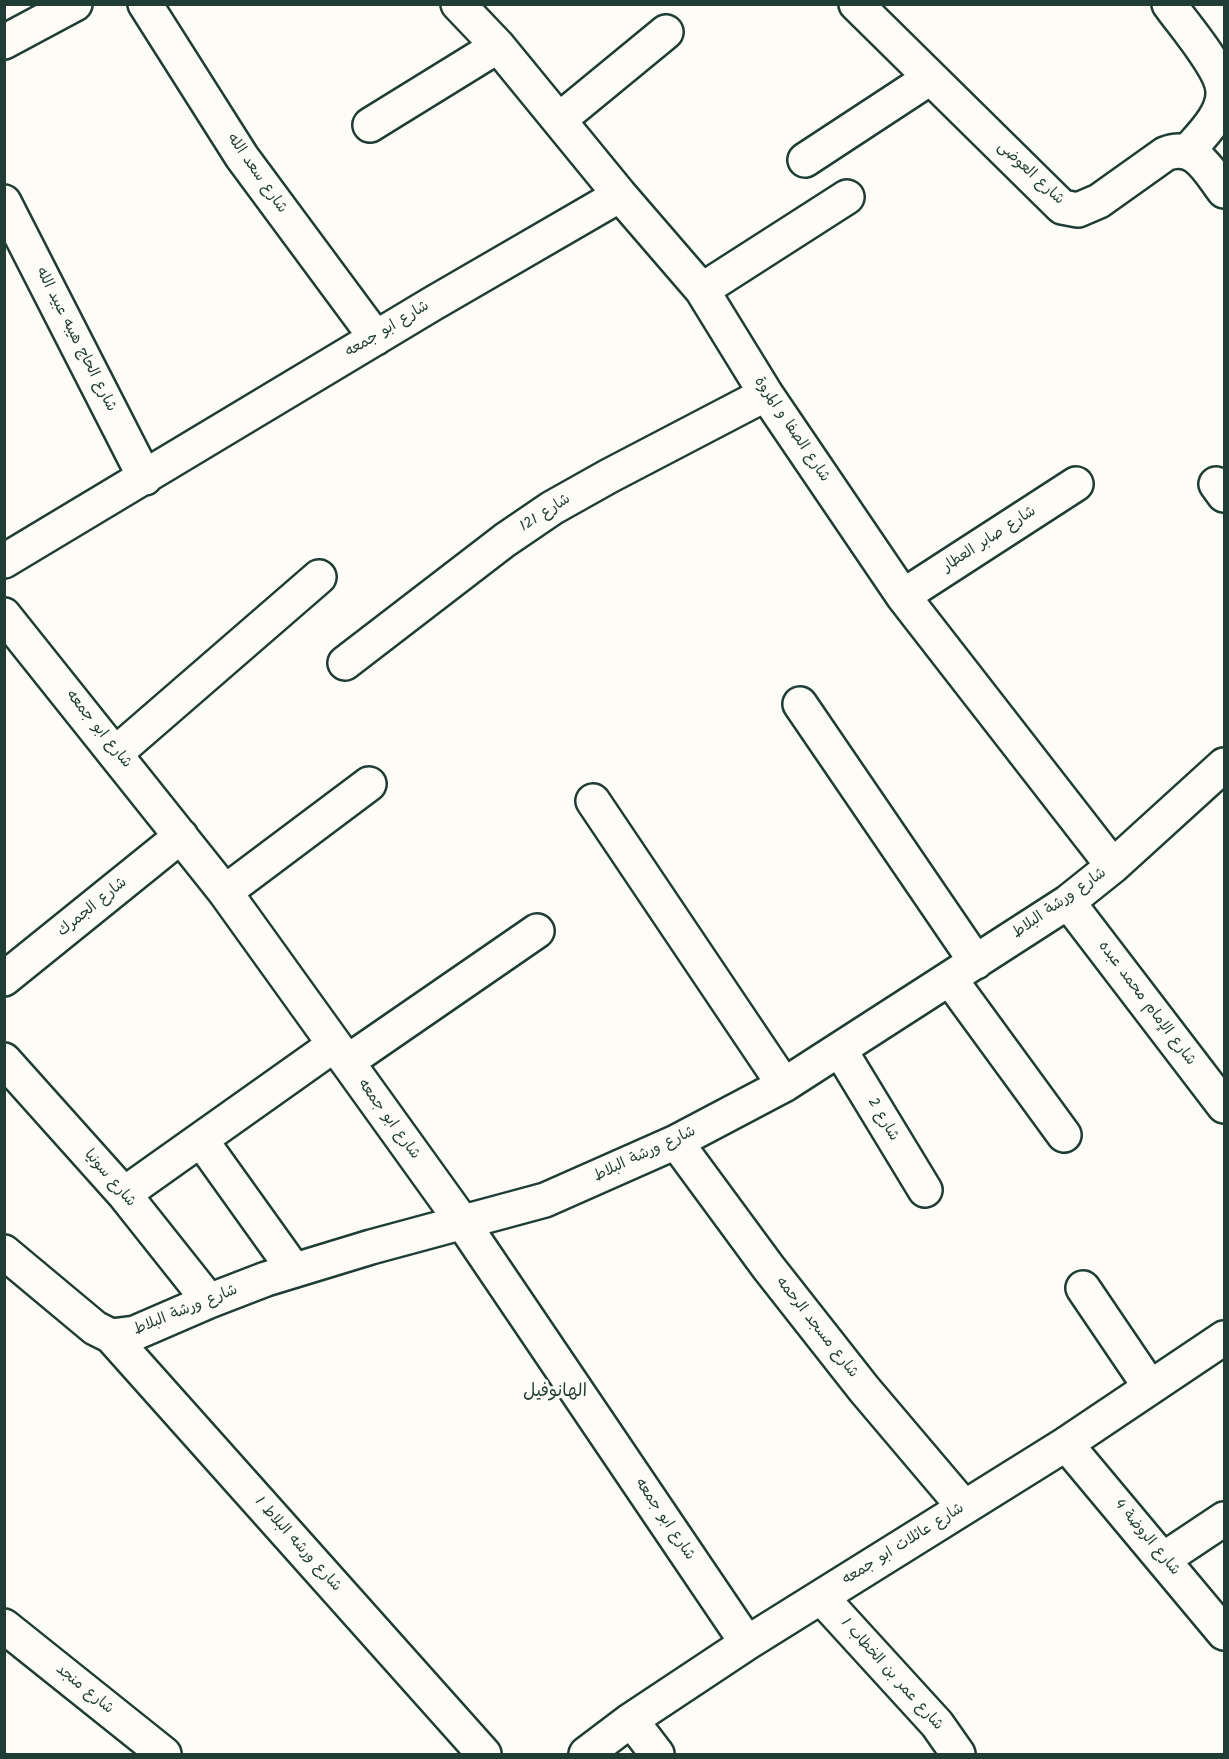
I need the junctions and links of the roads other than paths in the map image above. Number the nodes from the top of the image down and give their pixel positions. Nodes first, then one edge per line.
1 (75, 4) edge
2 (145, 4) edge
3 (856, 4) edge
4 (1169, 4) edge
5 (468, 8) edge
6 (666, 32) dead end
7 (4, 42) edge
8 (498, 46) junction
9 (930, 78) junction
10 (559, 120) junction
11 (370, 125) dead end
12 (1188, 152) junction
13 (805, 160) dead end
14 (1224, 191) edge
15 (620, 195) junction
16 (848, 197) dead end
17 (4, 202) edge
18 (702, 290) junction
19 (376, 338) junction
20 (766, 394) junction
21 (146, 478) junction
22 (1076, 484) dead end
23 (4, 561) edge
24 (319, 578) dead end
25 (903, 596) junction
26 (4, 615) edge
27 (345, 663) dead end
28 (800, 704) dead end
29 (116, 753) junction
30 (1224, 765) edge
31 (369, 784) dead end
32 (593, 801) dead end
33 (181, 836) junction
34 (1113, 866) junction
35 (225, 892) junction
36 (1068, 902) junction
37 (537, 931) dead end
38 (963, 970) junction
39 (4, 979) edge
40 (840, 1050) junction
41 (340, 1054) junction
42 (8, 1072) edge
43 (784, 1086) junction
44 (1224, 1106) edge
45 (1064, 1135) dead end
46 (201, 1140) junction
47 (676, 1142) junction
48 (925, 1190) dead end
49 (124, 1194) junction
50 (463, 1223) junction
51 (4, 1252) edge
52 (294, 1270) junction
53 (1083, 1288) dead end
54 (209, 1301) junction
55 (111, 1336) junction
56 (1224, 1338) edge
57 (1150, 1387) junction
58 (1066, 1444) junction
59 (964, 1507) junction
60 (1224, 1519) edge
61 (1164, 1559) junction
62 (821, 1597) junction
63 (4, 1626) edge
64 (1224, 1633) edge
65 (747, 1643) junction
66 (631, 1720) junction
67 (164, 1755) edge
68 (484, 1755) edge
69 (586, 1755) edge
70 (657, 1755) edge
71 (958, 1755) edge

1 - 7 street
2 - 19 street, شارع سعد الله
3 - 9 street, شارع العوضى
4 - 12 street
5 - 8 street, شارع الصفا و المروة
6 - 10 street
8 - 10 street, شارع الصفا و المروة
8 - 11 street
9 - 12 street, شارع العوضى
9 - 13 street
10 - 15 street, شارع الصفا و المروة
12 - 14 street
15 - 18 street, شارع الصفا و المروة
15 - 19 street, شارع ابو جمعه
16 - 18 street
17 - 21 street, شارع الحاج هيبه عبيد الله
18 - 20 street, شارع الصفا و المروة
19 - 21 street, شارع ابو جمعه
20 - 25 street, شارع الصفا و المروة
20 - 27 street, شارع 121
21 - 23 street, شارع ابو جمعه
22 - 25 street, شارع صابر العطار
24 - 29 street
25 - 34 street, شارع الصفا و المروة
26 - 29 street, شارع ابو جمعه
28 - 38 street
29 - 33 street, شارع ابو جمعه
30 - 34 street, شارع ورشة البلاط
31 - 35 street
32 - 43 street
33 - 35 street, شارع ابو جمعه
33 - 39 street, شارع الجمرك
34 - 36 street, شارع ورشة البلاط
35 - 41 street, شارع ابو جمعه
36 - 38 street, شارع ورشة البلاط
36 - 44 street, شارع الإمام محمد عبده
37 - 41 street
38 - 40 street, شارع ورشة البلاط
38 - 45 street
40 - 43 street, شارع ورشة البلاط
40 - 48 street, شارع 2
41 - 46 street
41 - 50 street, شارع ابو جمعه
42 - 49 street, شارع سونيا
43 - 47 street, شارع ورشة البلاط
46 - 49 street
46 - 52 street
47 - 50 street, شارع ورشة البلاط
47 - 59 street, شارع مسجد الرحمه
49 - 54 street, شارع سونيا
50 - 52 street, شارع ورشة البلاط
50 - 65 street, شارع ابو جمعه
51 - 55 street
52 - 54 street, شارع ورشة البلاط
53 - 57 street
54 - 55 street, شارع ورشة البلاط
55 - 68 street, شارع ورشه البلاط 1
56 - 57 street, شارع عائلات ابو جمعه
57 - 58 street, شارع عائلات ابو جمعه
58 - 59 street, شارع عائلات ابو جمعه
58 - 61 street, شارع الروضة 4
59 - 62 street, شارع عائلات ابو جمعه
60 - 61 street
61 - 64 street, شارع الروضة 4
62 - 65 street, شارع عائلات ابو جمعه
62 - 71 street, شارع عمر بن الخطاب 1
63 - 67 street, شارع منجد
65 - 66 street, شارع عائلات ابو جمعه
66 - 69 street, شارع عائلات ابو جمعه
66 - 70 street

